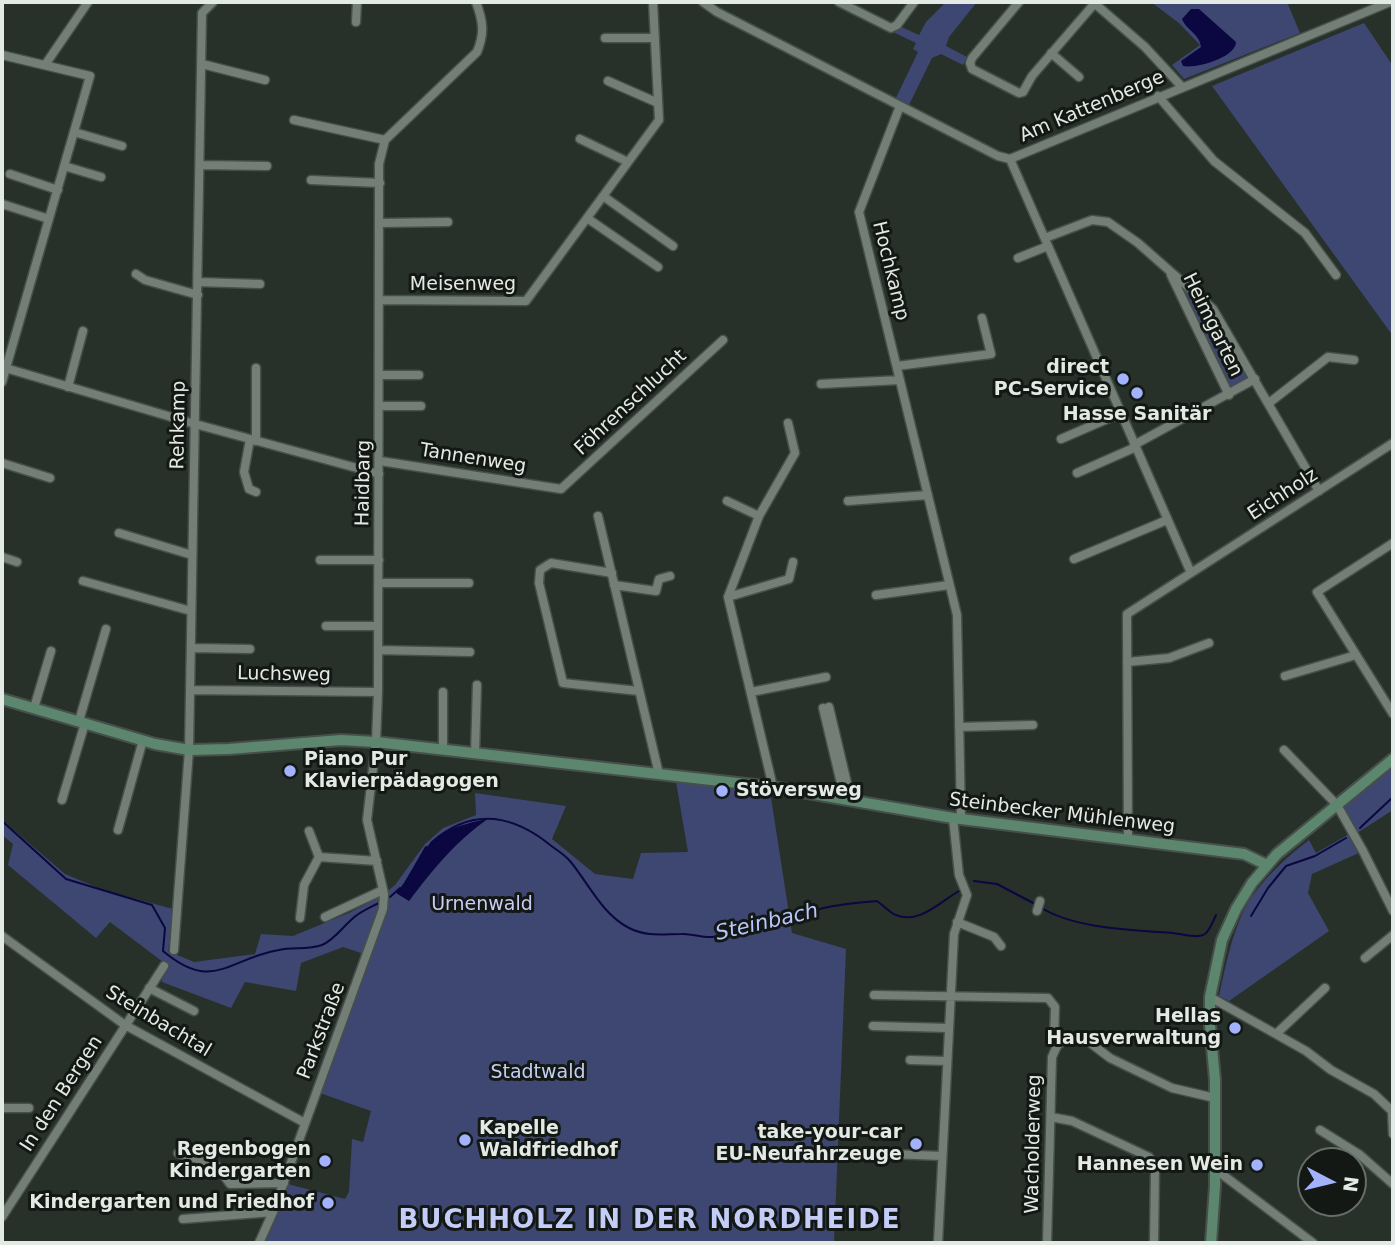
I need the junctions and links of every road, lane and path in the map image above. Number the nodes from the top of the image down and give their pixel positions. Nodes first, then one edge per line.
1 (88, 2) edge
2 (213, 2) edge
3 (357, 2) edge
4 (475, 2) edge
5 (653, 2) edge
6 (703, 2) edge
7 (914, 2) edge
8 (1019, 2) edge
9 (1094, 2) edge
10 (1390, 2) edge
11 (843, 3) edge
12 (356, 22) dead end
13 (605, 38) dead end
14 (655, 38) junction
15 (1051, 53) junction
16 (2, 55) edge
17 (202, 64) junction
18 (45, 65) junction
19 (1079, 77) dead end
20 (265, 80) dead end
21 (608, 81) dead end
22 (1182, 87) junction
23 (1158, 96) junction
24 (659, 103) junction
25 (900, 106) junction
26 (294, 121) dead end
27 (74, 132) junction
28 (580, 139) dead end
29 (385, 141) junction
30 (122, 146) dead end
31 (1010, 159) junction
32 (628, 162) junction
33 (200, 165) junction
34 (65, 166) junction
35 (267, 166) dead end
36 (10, 174) dead end
37 (101, 177) dead end
38 (311, 180) dead end
39 (380, 183) junction
40 (58, 190) junction
41 (603, 196) junction
42 (2, 204) edge
43 (587, 218) junction
44 (49, 219) junction
45 (448, 222) dead end
46 (380, 223) junction
47 (1046, 242) junction
48 (673, 246) dead end
49 (1018, 258) dead end
50 (658, 267) dead end
51 (1168, 269) junction
52 (136, 274) dead end
53 (1336, 275) dead end
54 (198, 282) junction
55 (260, 284) dead end
56 (198, 295) junction
57 (380, 300) junction
58 (982, 318) dead end
59 (83, 331) dead end
60 (723, 340) dead end
61 (1354, 360) dead end
62 (897, 366) junction
63 (4, 368) edge
64 (256, 368) dead end
65 (380, 375) junction
66 (419, 375) dead end
67 (1255, 379) junction
68 (900, 380) junction
69 (2, 382) edge
70 (821, 384) dead end
71 (68, 387) junction
72 (1228, 395) junction
73 (1269, 403) junction
74 (380, 406) junction
75 (421, 406) dead end
76 (1121, 413) junction
77 (788, 423) dead end
78 (195, 424) junction
79 (1061, 439) dead end
80 (253, 440) junction
81 (1393, 443) edge
82 (1135, 446) junction
83 (380, 461) junction
84 (2, 463) edge
85 (1077, 473) dead end
86 (379, 474) junction
87 (50, 478) dead end
88 (561, 489) joint
89 (1319, 491) junction
90 (256, 492) dead end
91 (928, 495) junction
92 (727, 501) dead end
93 (848, 501) dead end
94 (598, 516) dead end
95 (759, 516) junction
96 (1167, 520) junction
97 (119, 533) dead end
98 (1393, 543) edge
99 (192, 555) junction
100 (2, 557) edge
101 (1074, 559) dead end
102 (320, 560) dead end
103 (379, 560) junction
104 (17, 562) dead end
105 (793, 562) dead end
106 (612, 573) junction
107 (1191, 573) junction
108 (670, 576) dead end
109 (83, 580) dead end
110 (379, 583) junction
111 (469, 583) dead end
112 (614, 585) junction
113 (949, 585) junction
114 (876, 595) dead end
115 (728, 597) junction
116 (191, 611) junction
117 (326, 626) dead end
118 (378, 626) junction
119 (106, 629) dead end
120 (1209, 643) dead end
121 (191, 648) junction
122 (250, 649) dead end
123 (378, 650) junction
124 (51, 651) dead end
125 (470, 652) dead end
126 (1356, 655) junction
127 (1127, 662) junction
128 (1285, 676) dead end
129 (826, 677) dead end
130 (477, 685) dead end
131 (190, 690) junction
132 (639, 691) junction
133 (378, 692) junction
134 (443, 692) dead end
135 (751, 692) junction
136 (2, 699) edge
137 (826, 707) dead end
138 (34, 708) junction
139 (1393, 714) edge
140 (82, 722) junction
141 (1034, 726) dead end
142 (959, 727) junction
143 (143, 740) junction
144 (376, 742) junction
145 (189, 750) junction
146 (443, 750) junction
147 (1284, 750) dead end
148 (475, 754) junction
149 (1393, 760) edge
150 (659, 774) junction
151 (773, 787) junction
152 (62, 800) dead end
153 (848, 800) junction
154 (1337, 805) junction
155 (957, 818) junction
156 (118, 830) dead end
157 (309, 831) dead end
158 (1128, 840) junction
159 (319, 857) junction
160 (377, 861) junction
161 (1267, 865) junction
162 (383, 890) junction
163 (1040, 901) dead end
164 (1037, 911) dead end
165 (1393, 911) edge
166 (325, 917) dead end
167 (300, 918) dead end
168 (957, 922) junction
169 (1393, 935) edge
170 (2, 936) edge
171 (1001, 946) dead end
172 (174, 950) dead end
173 (1365, 958) dead end
174 (164, 966) dead end
175 (149, 989) junction
176 (1325, 989) dead end
177 (874, 995) dead end
178 (950, 998) junction
179 (1210, 998) junction
180 (194, 1011) dead end
181 (125, 1025) junction
182 (873, 1026) dead end
183 (949, 1028) junction
184 (1276, 1034) junction
185 (1057, 1046) junction
186 (910, 1060) dead end
187 (947, 1061) junction
188 (1215, 1098) junction
189 (2, 1108) edge
190 (29, 1108) dead end
191 (1051, 1117) junction
192 (305, 1123) junction
193 (1320, 1130) dead end
194 (1393, 1134) edge
195 (178, 1153) dead end
196 (890, 1154) dead end
197 (942, 1156) junction
198 (1215, 1169) junction
199 (284, 1183) junction
200 (1393, 1184) edge
201 (274, 1212) junction
202 (2, 1217) edge
203 (183, 1219) dead end
204 (259, 1243) edge
205 (938, 1243) edge
206 (1047, 1243) edge
207 (1154, 1243) edge
208 (1211, 1243) edge
209 (1313, 1243) edge

1 - 18 street
2 - 17 street, Rehkamp
3 - 12 street
4 - 29 street
5 - 14 street, Meisenweg
6 - 25 street, Am Kattenberge
7 - 11 street
8 - 15 street
9 - 15 street
9 - 22 street
10 - 22 street, Am Kattenberge
13 - 14 street
14 - 24 street, Meisenweg
15 - 19 street
16 - 18 street
17 - 20 street
17 - 33 street, Rehkamp
18 - 27 street
21 - 24 street
22 - 23 street, Am Kattenberge
23 - 31 street, Am Kattenberge
23 - 53 street
24 - 32 street, Meisenweg
25 - 31 street, Am Kattenberge
25 - 62 street, Hochkamp
26 - 29 street
27 - 30 street
27 - 34 street
28 - 32 street
29 - 39 street, Haidbarg
31 - 47 street
32 - 41 street, Meisenweg
33 - 35 street
33 - 54 street, Rehkamp
34 - 37 street
34 - 40 street
36 - 40 street
38 - 39 street
39 - 46 street, Haidbarg
40 - 44 street
41 - 43 street, Meisenweg
41 - 48 street
42 - 44 street
43 - 50 street
43 - 57 street, Meisenweg
44 - 63 street
45 - 46 street
46 - 57 street, Haidbarg
47 - 49 street, Heimgarten
47 - 51 street, Heimgarten
47 - 76 street
51 - 67 street, Heimgarten
51 - 72 street, Heimgarten
52 - 56 street
54 - 55 street
54 - 56 street, Rehkamp
56 - 78 street, Rehkamp
57 - 65 street, Haidbarg
58 - 62 street
59 - 71 street
60 - 88 street, Föhrenschlucht
61 - 73 street
62 - 68 street, Hochkamp
63 - 69 street
63 - 71 street
64 - 80 street
65 - 66 street
65 - 74 street, Haidbarg
67 - 72 street, Heimgarten
67 - 73 street, Heimgarten
68 - 70 street
68 - 91 street, Hochkamp
71 - 78 street
72 - 82 street, Heimgarten
73 - 89 street, Heimgarten
74 - 75 street
74 - 83 street, Haidbarg
76 - 79 street
76 - 82 street
77 - 95 street
78 - 80 street
78 - 99 street, Rehkamp
80 - 86 street
80 - 90 street
81 - 89 street, Eichholz
82 - 85 street, Heimgarten
82 - 96 street
83 - 86 street, Haidbarg
83 - 88 street, Tannenweg
84 - 87 street
86 - 103 street, Haidbarg
89 - 107 street, Eichholz
91 - 93 street
91 - 113 street, Hochkamp
92 - 95 street
94 - 106 street
95 - 115 street
96 - 101 street
96 - 107 street
97 - 99 street
98 - 126 street
99 - 116 street, Rehkamp
100 - 104 street
102 - 103 street
103 - 110 street, Haidbarg
105 - 115 street
106 - 112 street
106 - 132 street
107 - 127 street, Eichholz
108 - 112 street
109 - 116 street
110 - 111 street
110 - 118 street, Haidbarg
112 - 132 street
113 - 114 street
113 - 142 street, Hochkamp
115 - 135 street
116 - 121 street, Rehkamp
117 - 118 street
118 - 123 street, Haidbarg
119 - 140 street
120 - 127 street
121 - 122 street
121 - 131 street, Rehkamp
123 - 125 street
123 - 133 street, Haidbarg
124 - 138 street
126 - 128 street
126 - 139 street
127 - 158 street
129 - 135 street
130 - 148 street
131 - 133 street, Luchsweg
131 - 145 street, Rehkamp
132 - 150 street
133 - 144 street, Haidbarg
134 - 146 street
135 - 151 street
136 - 138 street, Steinbecker Mühlenweg
137 - 153 street
138 - 140 street, Steinbecker Mühlenweg
140 - 143 street, Steinbecker Mühlenweg
140 - 152 street
141 - 142 street
142 - 155 street, Hochkamp
143 - 145 street, Steinbecker Mühlenweg
143 - 156 street
144 - 145 street, Steinbecker Mühlenweg
144 - 146 street, Steinbecker Mühlenweg
144 - 160 street, Parkstraße
145 - 172 street
146 - 148 street, Steinbecker Mühlenweg
147 - 154 street
148 - 150 street, Steinbecker Mühlenweg
149 - 154 street
150 - 151 street, Steinbecker Mühlenweg
151 - 153 street, Steinbecker Mühlenweg
153 - 155 street, Steinbecker Mühlenweg
154 - 161 street
154 - 165 street
155 - 158 street, Steinbecker Mühlenweg
155 - 168 street, Hochkamp
157 - 159 street
158 - 161 street, Steinbecker Mühlenweg
159 - 160 street
159 - 167 street
160 - 162 street, Parkstraße
161 - 179 street
162 - 166 street
162 - 192 street, Parkstraße
163 - 164 street
168 - 171 street
168 - 178 street, Hochkamp
169 - 173 street
170 - 181 street, Steinbachtal
174 - 175 street, In den Bergen
175 - 180 street
175 - 181 street, In den Bergen
176 - 184 street
177 - 178 street
178 - 183 street, Hochkamp
178 - 185 street, Wacholderweg
179 - 184 street
179 - 188 street
181 - 192 street, Steinbachtal
181 - 202 street, In den Bergen
182 - 183 street
183 - 187 street, Hochkamp
184 - 194 street
185 - 188 street
185 - 191 street, Wacholderweg
186 - 187 street
187 - 197 street, Hochkamp
188 - 198 street
189 - 190 street
191 - 206 street, Wacholderweg
191 - 207 street
192 - 199 street, Parkstraße
193 - 200 street
195 - 199 street
196 - 197 street
197 - 205 street, Hochkamp
198 - 208 street
198 - 209 street
199 - 201 street, Parkstraße
201 - 203 street
201 - 204 street, Parkstraße

